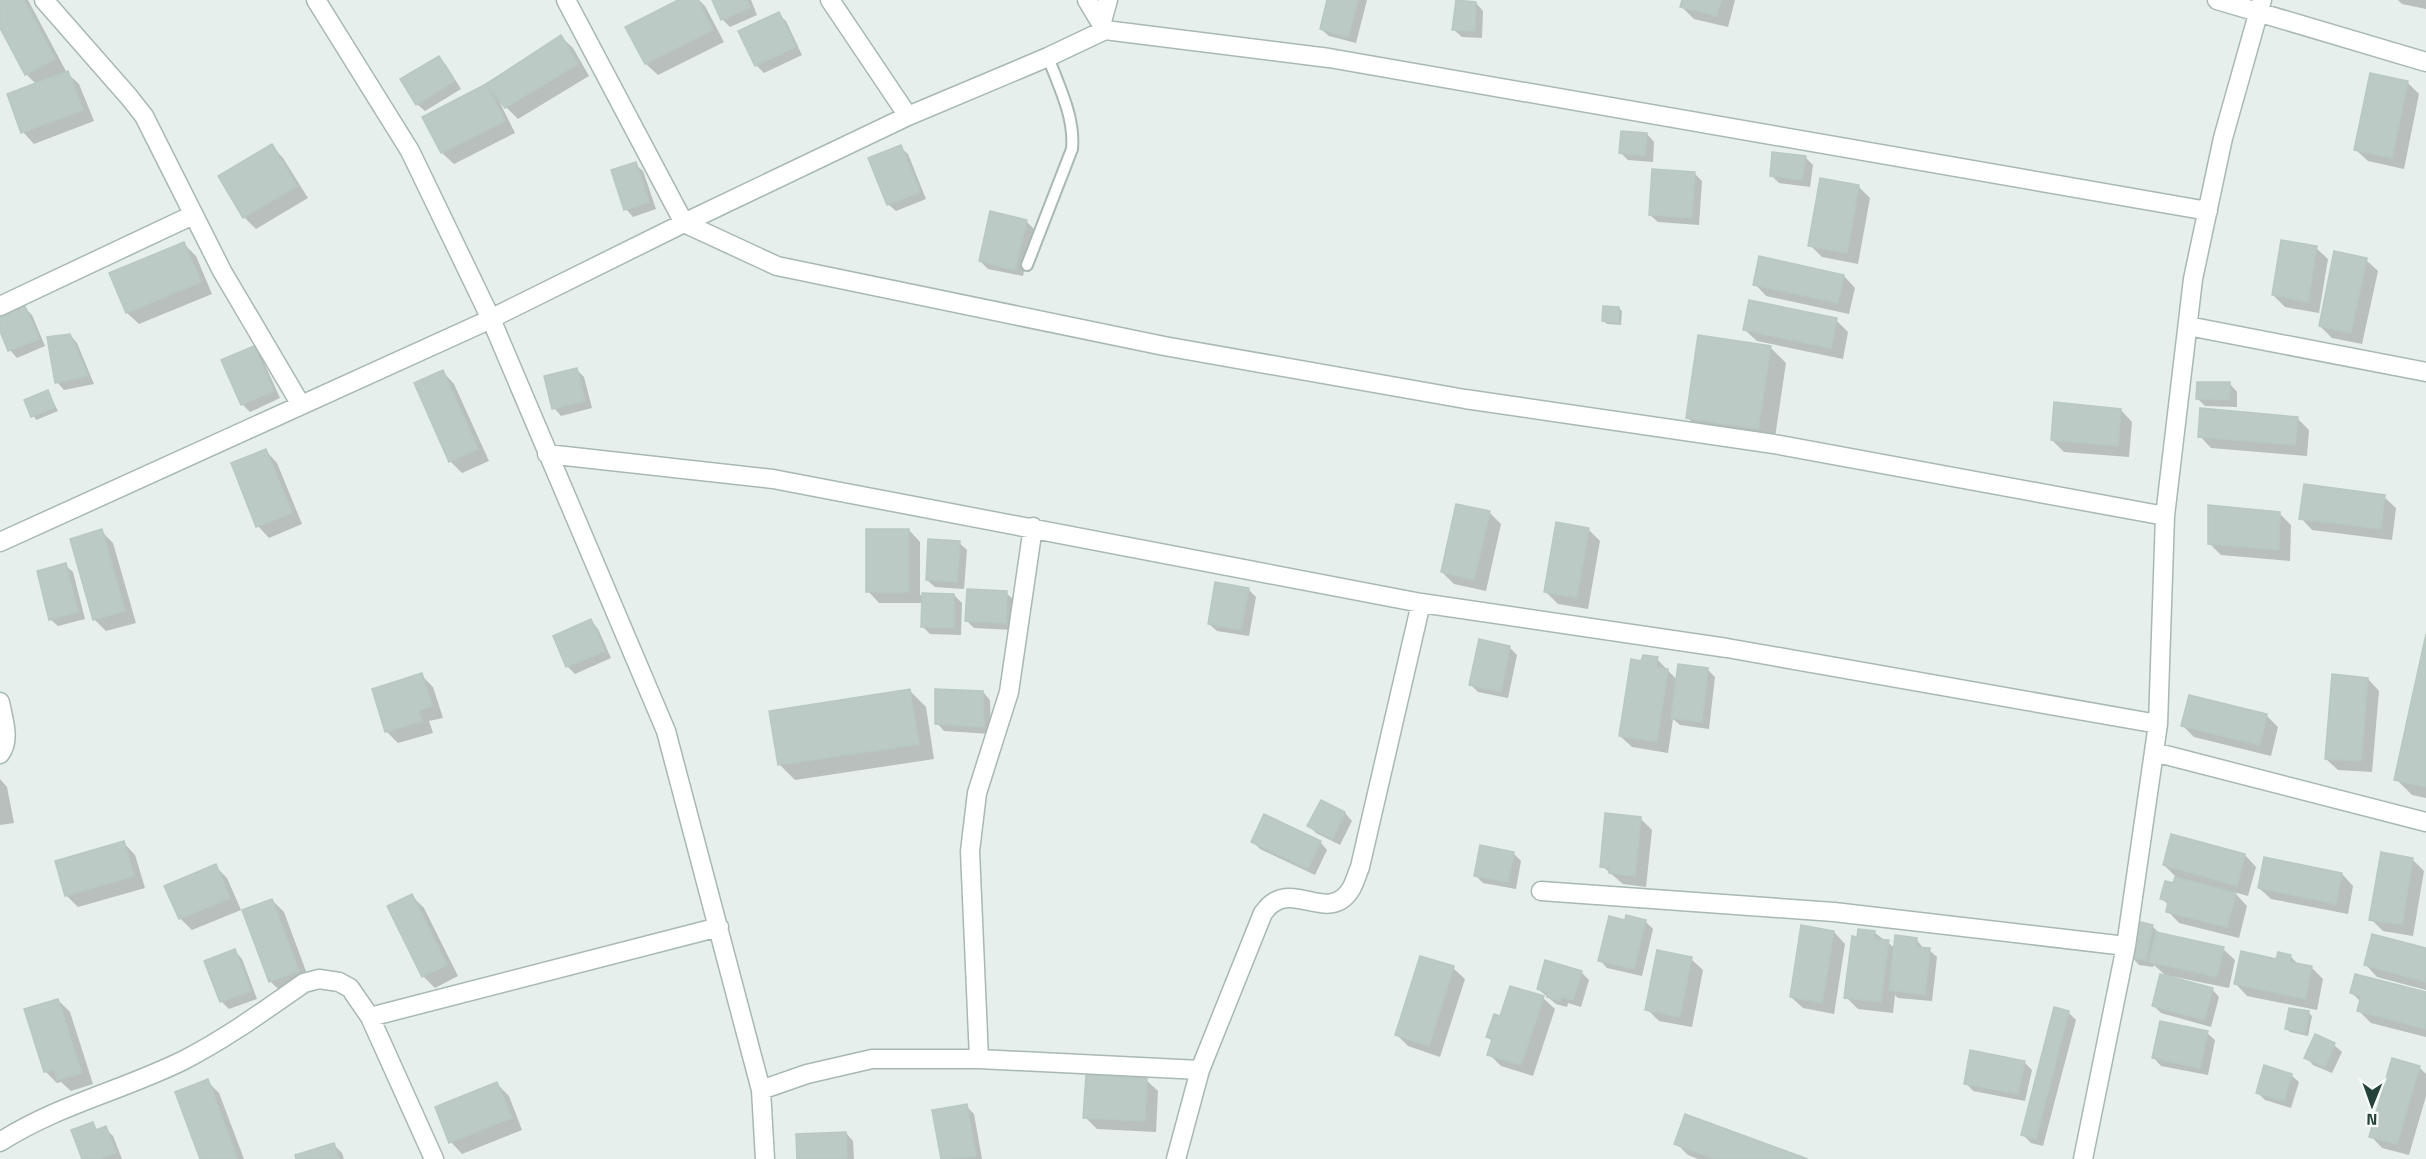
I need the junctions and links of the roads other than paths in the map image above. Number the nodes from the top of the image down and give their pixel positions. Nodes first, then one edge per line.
1 (44, 0) edge
2 (316, 0) edge
3 (566, 0) edge
4 (831, 0) edge
5 (1087, 0) edge
6 (1108, 0) edge
7 (2217, 0) edge
8 (2261, 6) edge
9 (1103, 28) junction
10 (1048, 57) junction
11 (2426, 62) edge
12 (908, 116) junction
13 (2208, 211) junction
14 (193, 215) junction
15 (684, 222) junction
16 (1027, 265) dead end
17 (0, 306) edge
18 (491, 319) junction
19 (2188, 326) junction
20 (2426, 372) edge
21 (301, 405) junction
22 (547, 454) junction
23 (2165, 516) junction
24 (1033, 527) junction
25 (0, 542) edge
26 (1421, 603) junction
27 (0, 702) edge
28 (2158, 724) junction
29 (2154, 752) junction
30 (0, 754) edge
31 (2426, 822) edge
32 (1540, 891) dead end
33 (719, 927) junction
34 (2126, 946) junction
35 (370, 1017) junction
36 (979, 1059) junction
37 (1200, 1070) junction
38 (760, 1090) junction
39 (0, 1142) edge
40 (434, 1159) edge
41 (765, 1159) edge
42 (1176, 1159) edge
43 (2084, 1159) edge

1 - 14 street
2 - 18 street
3 - 15 street
4 - 12 street
5 - 9 street
6 - 9 street
7 - 8 street
8 - 11 street
8 - 13 street
9 - 10 street
9 - 13 street
10 - 12 street
10 - 16 lane
12 - 15 street
13 - 19 street
14 - 17 street
14 - 21 street
15 - 18 street
15 - 23 street
18 - 21 street
18 - 22 street
19 - 20 street
19 - 23 street
21 - 25 street
22 - 24 street
22 - 33 street
23 - 28 street
24 - 26 street
24 - 36 street
26 - 28 street
26 - 37 street
27 - 30 street
28 - 29 street
29 - 31 street
29 - 34 street
32 - 34 street
33 - 35 street
33 - 38 street
34 - 43 street
35 - 39 street
35 - 40 street
36 - 37 street
36 - 38 street
37 - 42 street
38 - 41 street

